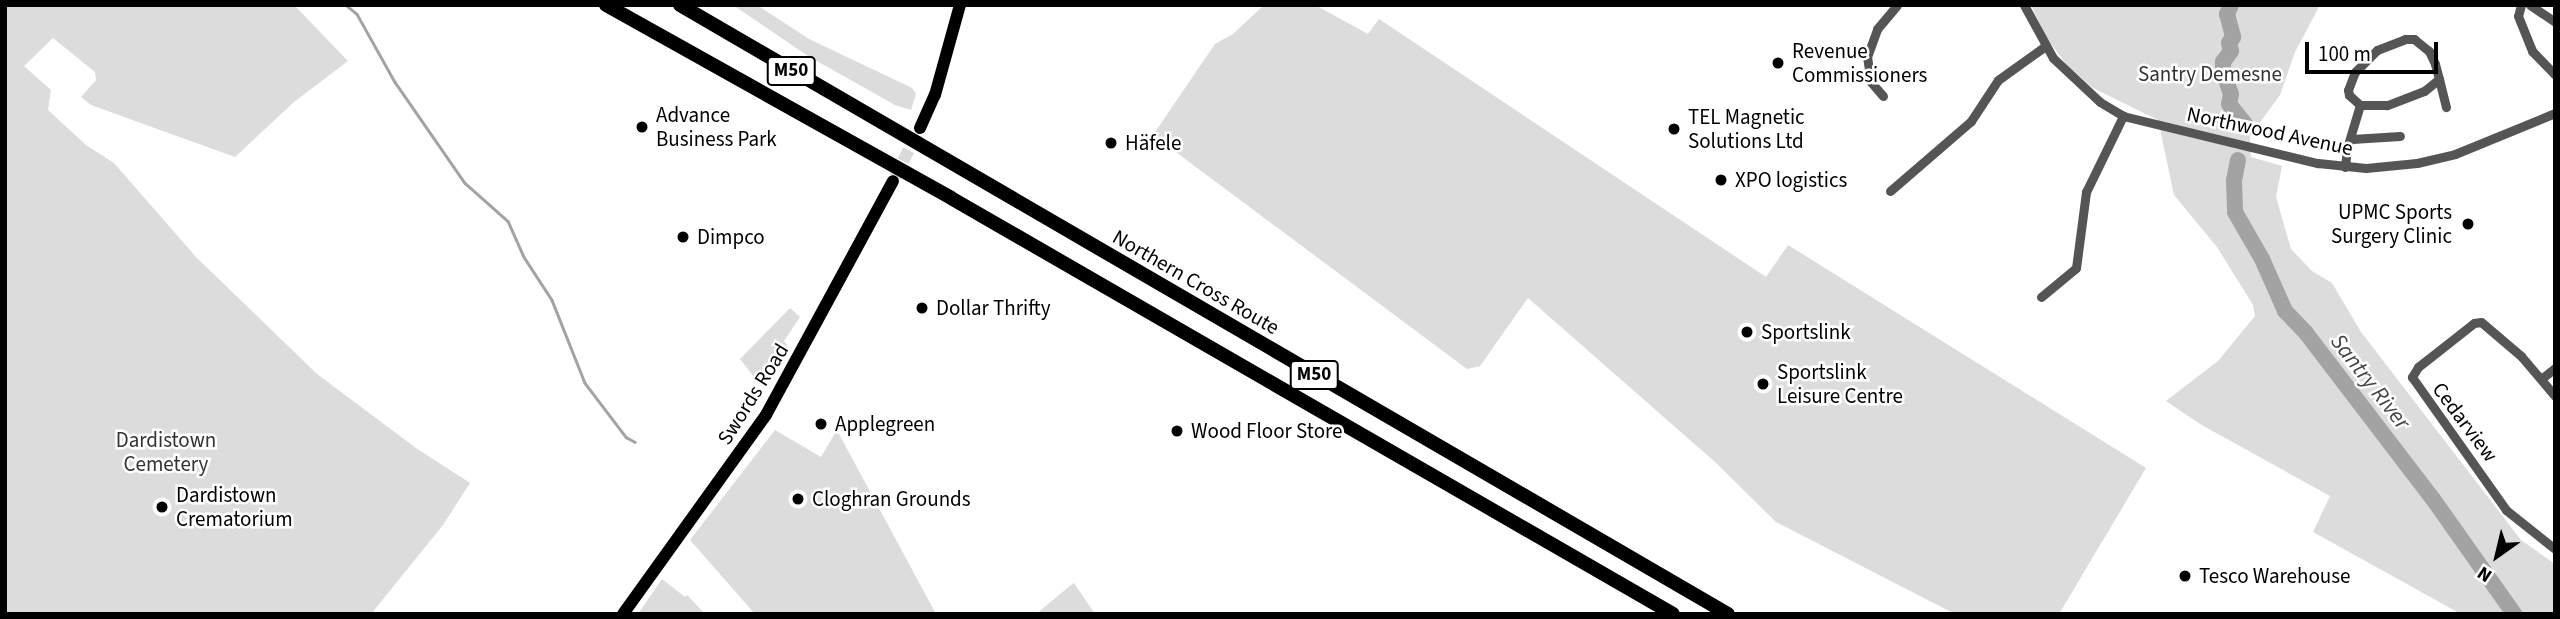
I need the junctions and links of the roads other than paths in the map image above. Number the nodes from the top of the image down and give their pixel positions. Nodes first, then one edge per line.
1 (606, 5) edge
2 (623, 5) edge
3 (960, 5) edge
4 (1897, 5) edge
5 (2024, 5) edge
6 (2521, 5) edge
7 (2530, 5) edge
8 (680, 6) edge
9 (2555, 22) edge
10 (2045, 47) junction
11 (2555, 75) edge
12 (2439, 79) junction
13 (1883, 96) dead end
14 (2361, 105) junction
15 (2446, 107) dead end
16 (2555, 113) edge
17 (2123, 116) junction
18 (920, 128) tunnel mouth
19 (2400, 136) dead end
20 (2352, 139) junction
21 (887, 162) junction
22 (2345, 167) junction
23 (893, 181) tunnel mouth
24 (1890, 191) dead end
25 (2041, 297) dead end
26 (2555, 368) edge
27 (2541, 379) junction
28 (2555, 396) edge
29 (2555, 550) edge
30 (623, 614) edge
31 (1673, 614) edge
32 (1728, 614) edge

1 - 21 highway, M50
2 - 21 highway, M50
3 - 18 main road
4 - 13 street
5 - 10 street, Northwood Avenue
6 - 11 street
7 - 9 street
8 - 32 highway, Northern Cross Route / M50
10 - 17 street, Northwood Avenue
10 - 24 street
12 - 14 street
12 - 14 street
12 - 15 street
14 - 20 street
16 - 22 street, Northwood Avenue
17 - 22 street, Northwood Avenue
17 - 25 street
19 - 20 street
20 - 22 street
21 - 31 highway, M50
23 - 30 main road, Swords Road
26 - 27 street
27 - 28 street, Cedarview
27 - 29 street, Cedarview

